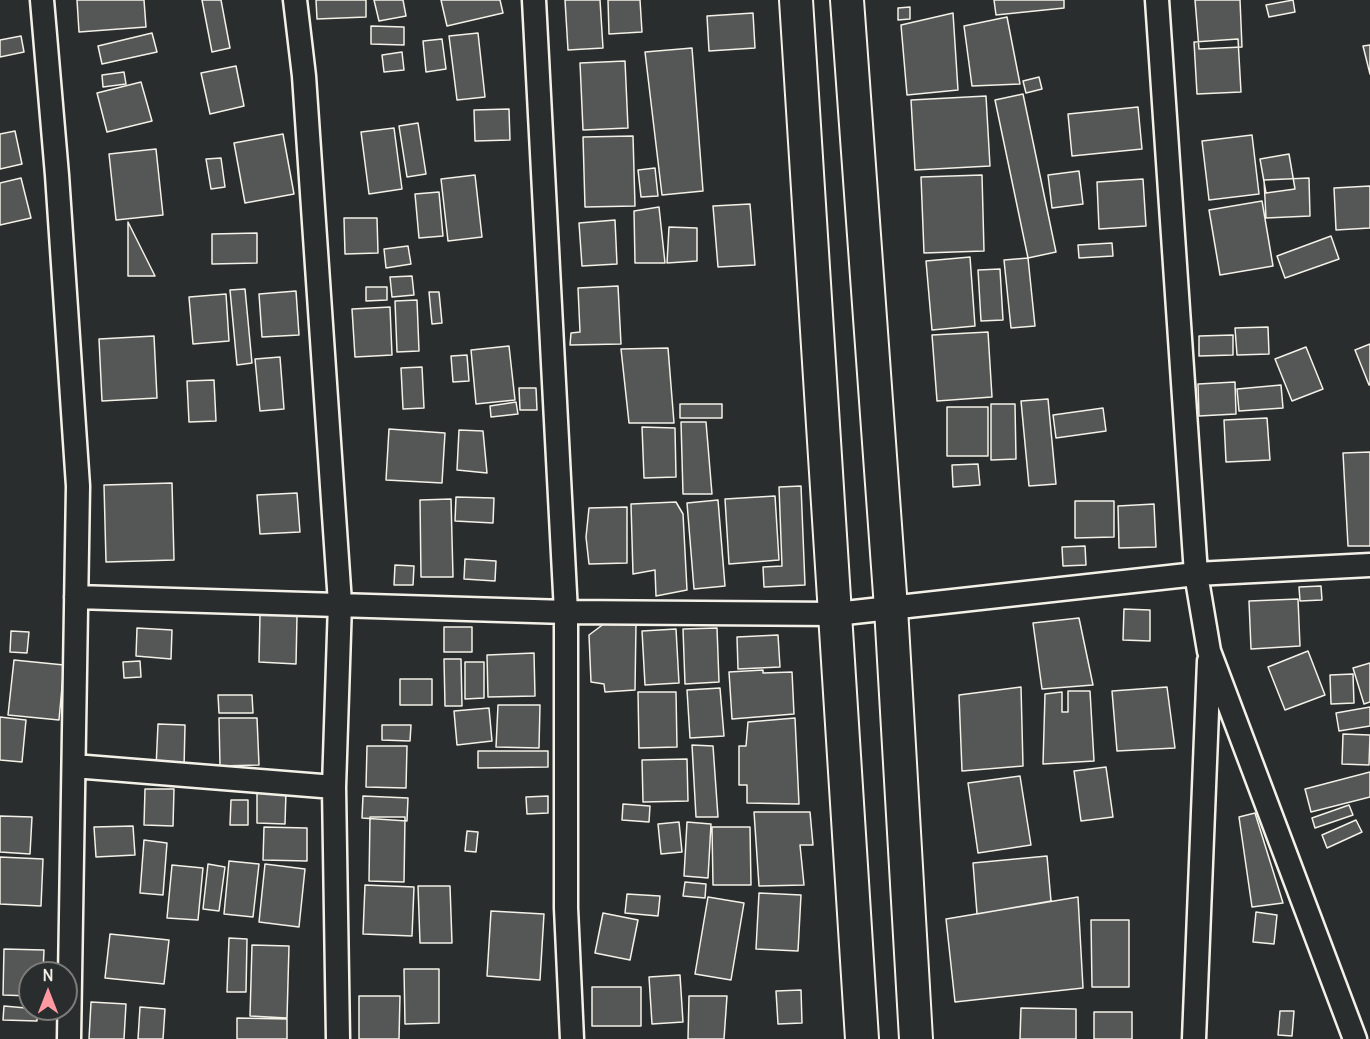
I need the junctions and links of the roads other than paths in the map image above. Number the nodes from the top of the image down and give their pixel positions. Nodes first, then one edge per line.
1 (42, 0) edge
2 (295, 0) edge
3 (534, 0) edge
4 (796, 0) edge
5 (847, 0) edge
6 (1157, 0) edge
7 (1370, 565) edge
8 (1196, 574) junction
9 (76, 597) junction
10 (340, 603) junction
11 (891, 608) junction
12 (566, 612) junction
13 (836, 614) junction
14 (1209, 651) junction
15 (74, 766) junction
16 (334, 787) junction
17 (69, 1039) edge
18 (338, 1039) edge
19 (572, 1039) edge
20 (862, 1039) edge
21 (916, 1039) edge
22 (1194, 1039) edge
23 (1355, 1039) edge

1 - 9 street
2 - 10 street
3 - 12 street
4 - 13 main road
5 - 11 main road
6 - 8 street
7 - 8 street
8 - 11 street
8 - 14 street
9 - 10 street
9 - 15 street
10 - 12 street
10 - 16 street
11 - 13 street
11 - 21 main road
12 - 13 street
12 - 19 street
13 - 20 main road
14 - 22 street
14 - 23 street
15 - 16 street
15 - 17 street
16 - 18 street

